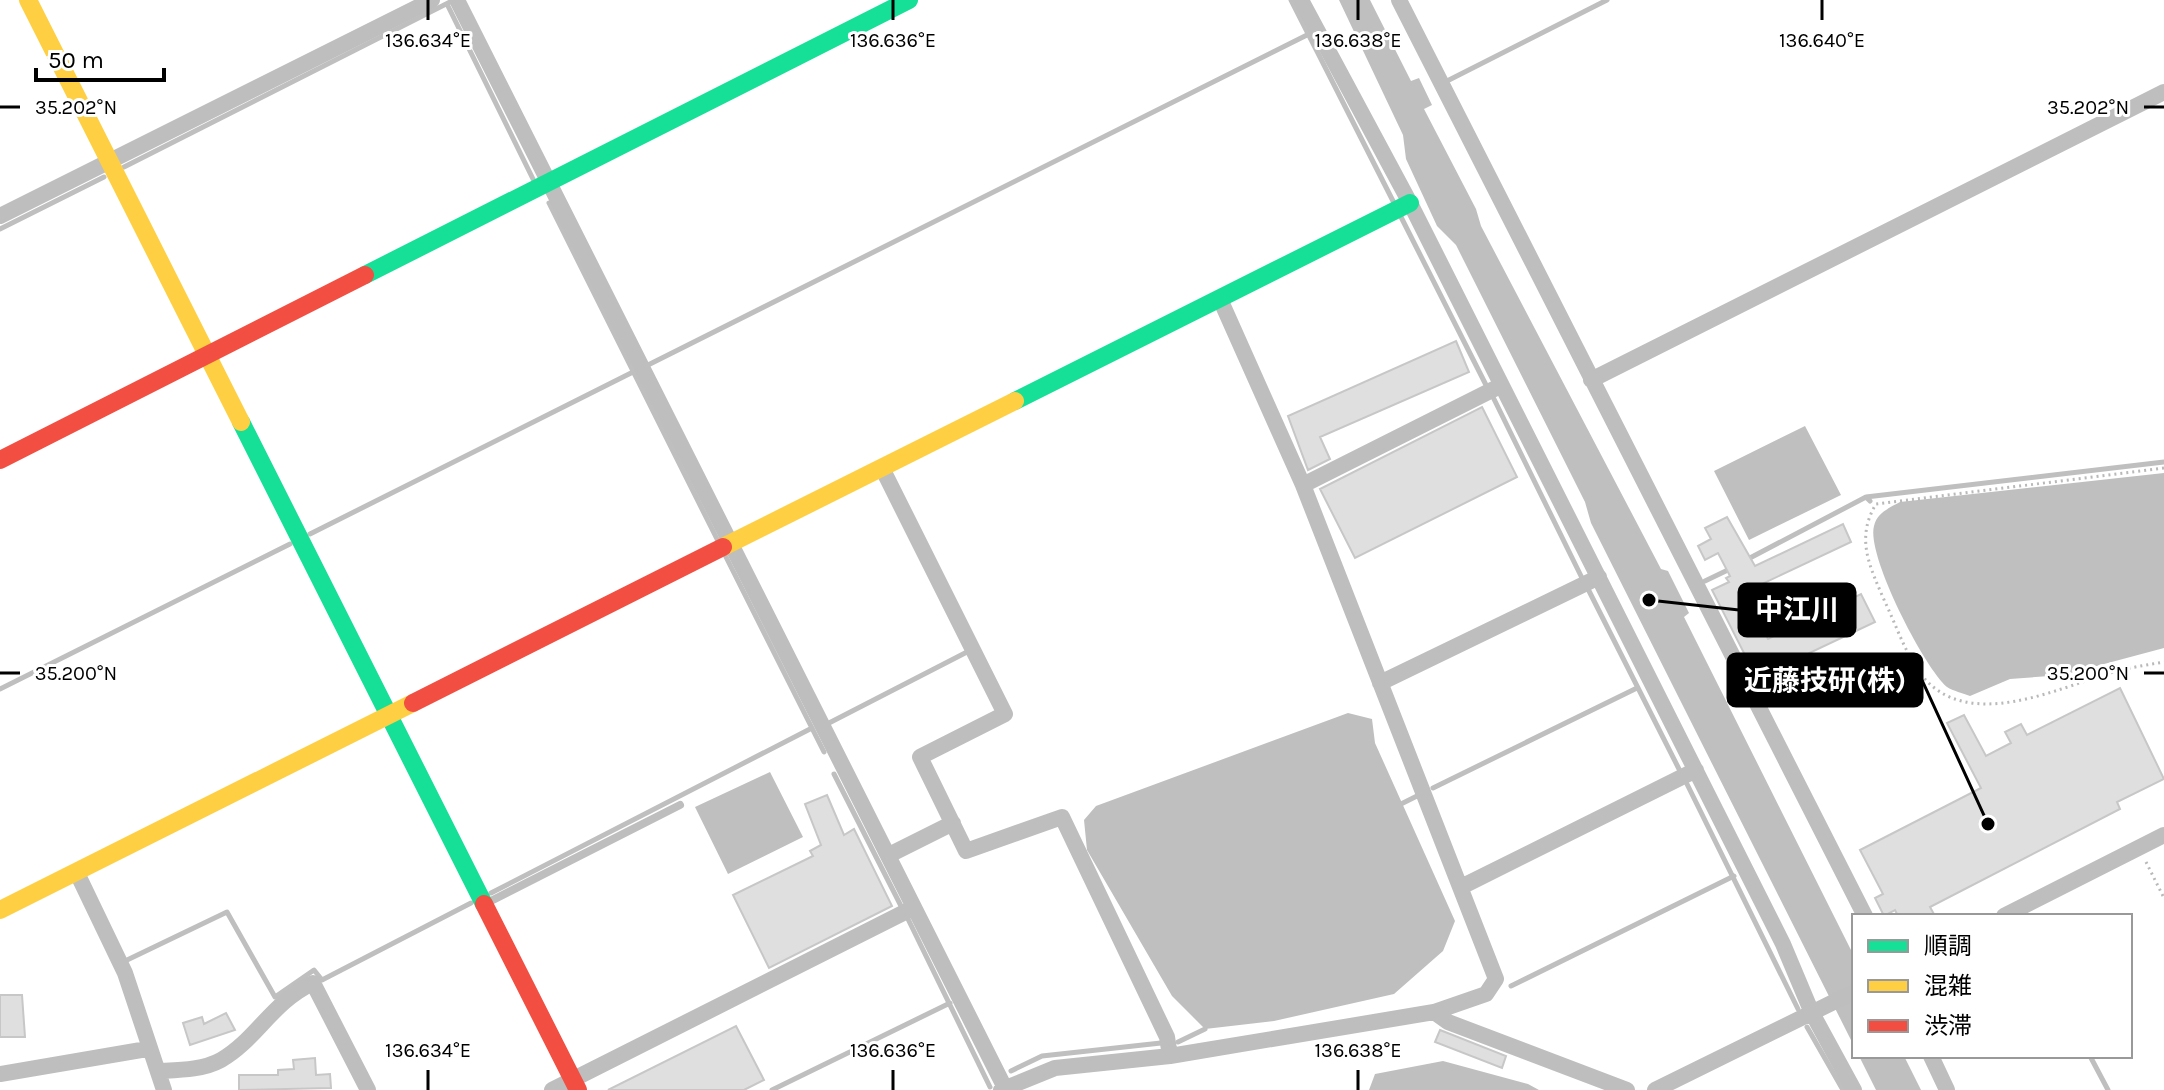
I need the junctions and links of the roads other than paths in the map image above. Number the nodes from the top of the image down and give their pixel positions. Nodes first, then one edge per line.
1 (28, 0) edge
2 (432, 0) edge
3 (457, 0) edge
4 (909, 0) edge
5 (1301, 0) edge
6 (1399, 0) edge
7 (2164, 92) edge
8 (109, 160) junction
9 (547, 181) junction
10 (1410, 203) junction
11 (0, 216) edge
12 (1220, 299) junction
13 (208, 355) junction
14 (1591, 380) junction
15 (1500, 386) junction
16 (0, 460) edge
17 (882, 468) junction
18 (1303, 485) junction
19 (731, 543) junction
20 (1599, 577) junction
21 (1380, 683) junction
22 (389, 716) junction
23 (1696, 770) junction
24 (680, 805) dead end
25 (953, 823) junction
26 (2164, 835) edge
27 (889, 855) junction
28 (77, 873) junction
29 (1461, 887) junction
30 (484, 904) junction
31 (913, 908) junction
32 (0, 910) edge
33 (1864, 914) edge
34 (2008, 914) edge
35 (1852, 993) edge
36 (1815, 1011) junction
37 (1434, 1012) junction
38 (147, 1049) junction
39 (1170, 1056) junction
40 (1932, 1058) edge
41 (159, 1071) junction
42 (0, 1074) edge
43 (576, 1085) edge
44 (1004, 1089) edge
45 (164, 1090) edge
46 (368, 1090) edge
47 (552, 1090) edge
48 (1627, 1090) edge
49 (1655, 1090) edge
50 (1854, 1090) edge
51 (1947, 1090) edge

1 - 8 street
2 - 8 street
3 - 9 street
4 - 9 street
5 - 10 street
6 - 14 street
7 - 14 street
8 - 11 street
8 - 13 street
9 - 13 street
9 - 19 street
10 - 12 street
10 - 15 street
12 - 17 street
12 - 18 street
13 - 16 street
13 - 22 street
14 - 33 street
15 - 18 street
15 - 20 street
17 - 19 street
17 - 25 street
18 - 21 street
19 - 22 street
19 - 27 street
20 - 21 street
20 - 23 street
21 - 29 street
22 - 28 street
22 - 30 street
23 - 29 street
23 - 36 street
24 - 30 lane
25 - 27 street
25 - 39 street
26 - 34 street
27 - 31 street
28 - 32 street
28 - 38 street
29 - 37 street
30 - 43 street
31 - 43 street
31 - 44 street
35 - 36 street
36 - 49 street
36 - 50 street
37 - 39 street
37 - 48 street
38 - 41 street
38 - 42 street
39 - 44 street
40 - 51 street
41 - 45 street
41 - 46 street
43 - 47 street

